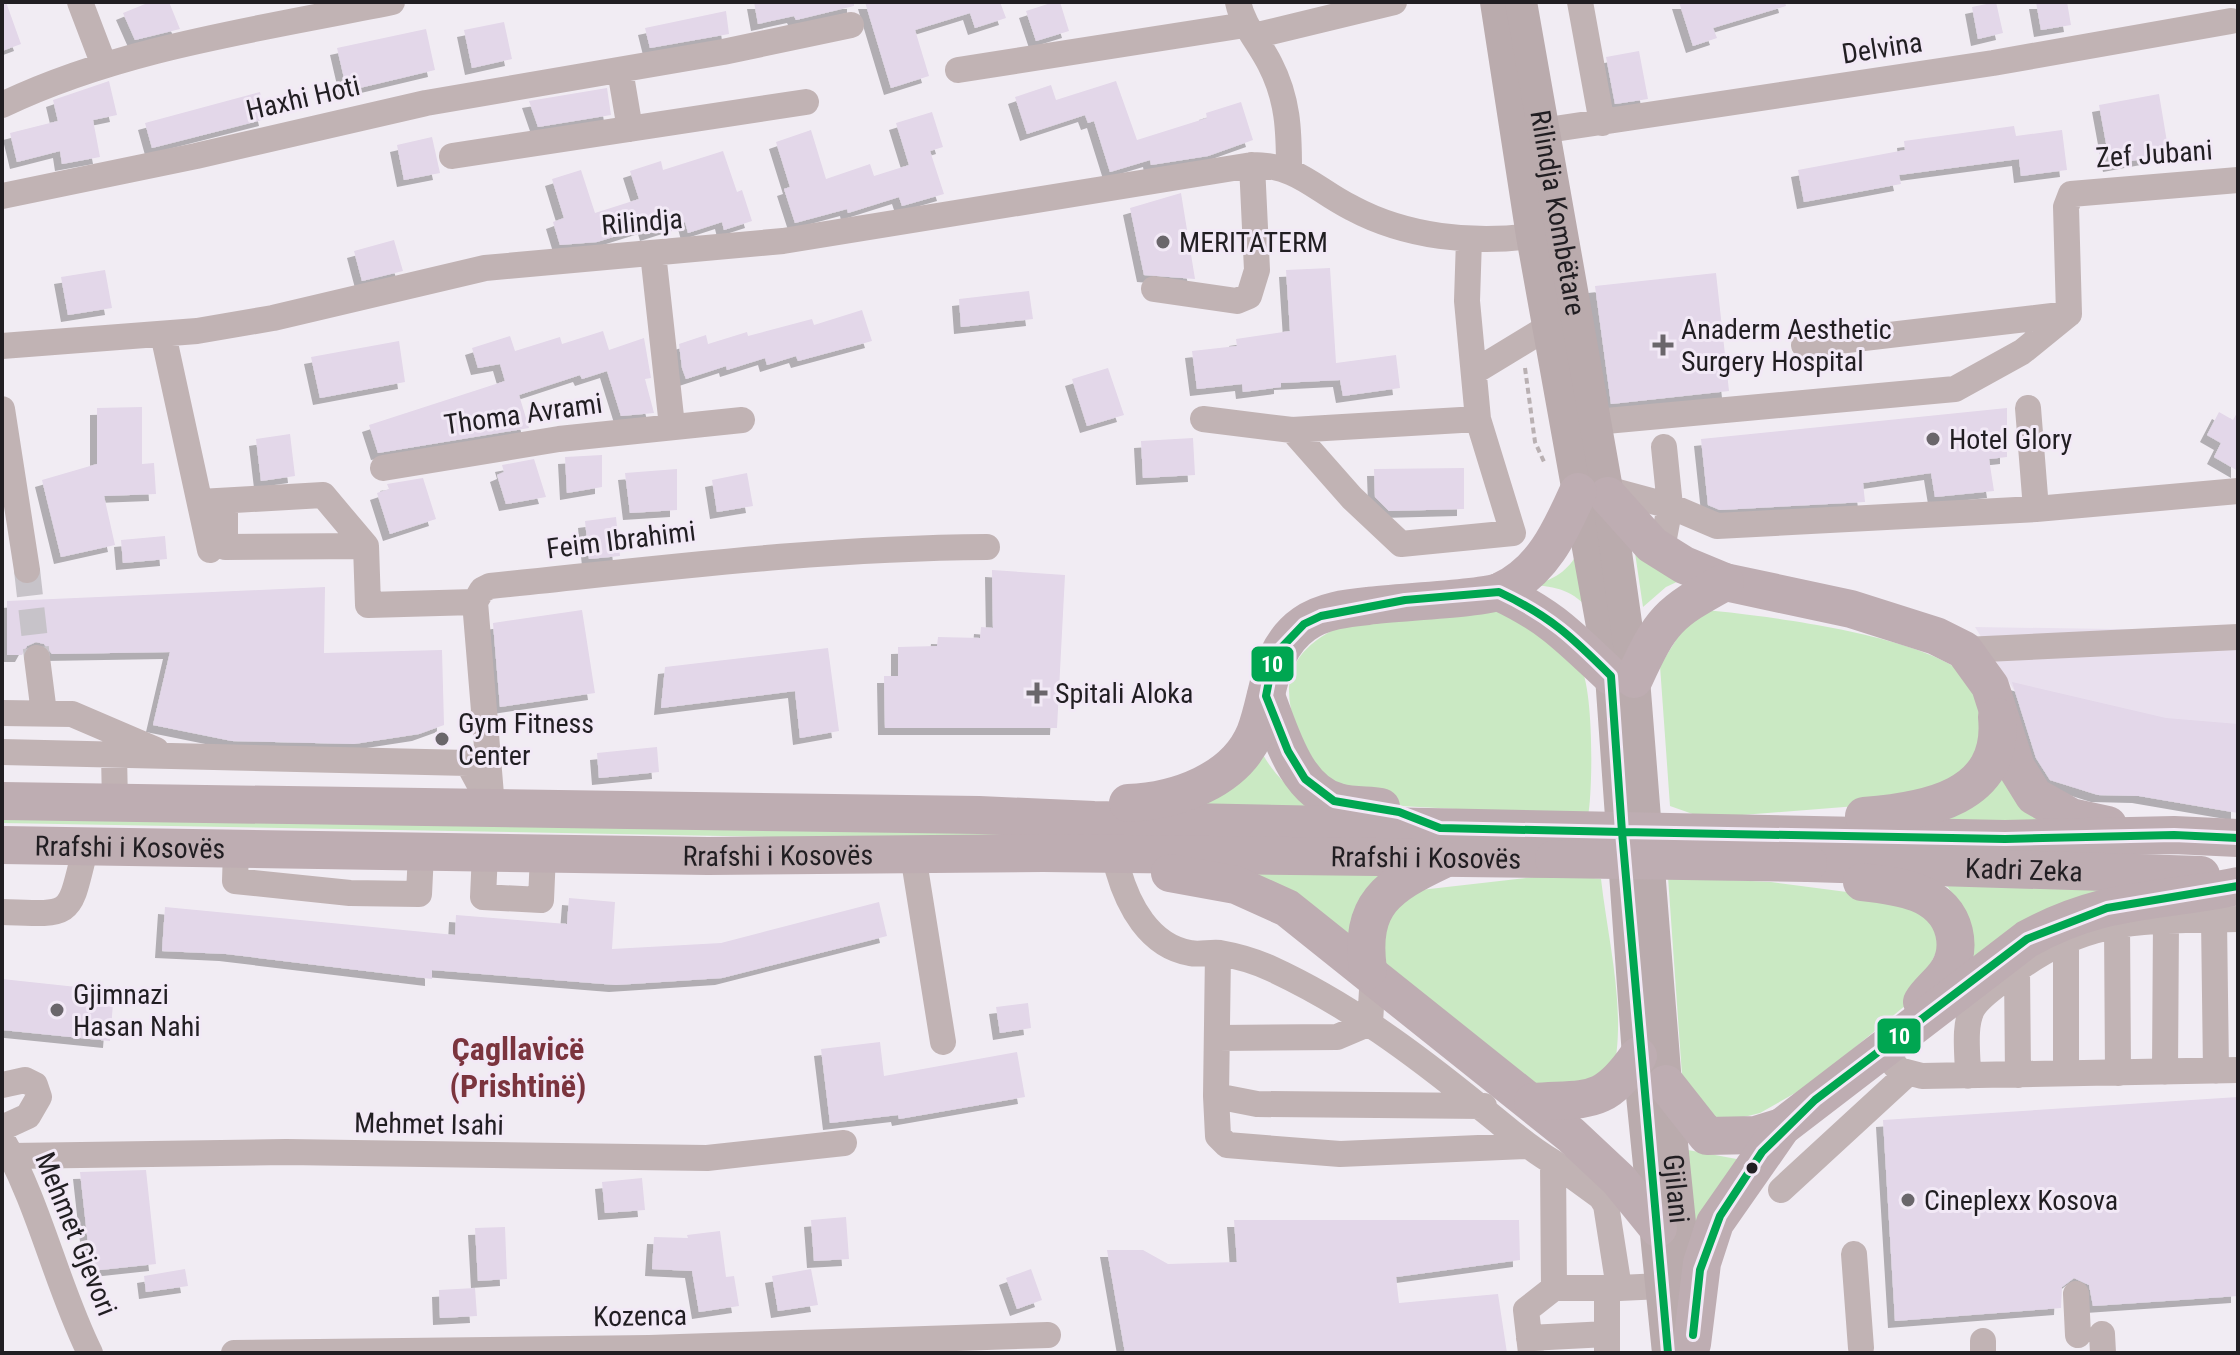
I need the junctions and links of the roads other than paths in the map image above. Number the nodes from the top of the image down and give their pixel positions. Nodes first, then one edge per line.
1 (80, 2) edge
2 (392, 2) edge
3 (1394, 2) edge
4 (1496, 2) edge
5 (1521, 2) edge
6 (1580, 2) edge
7 (293, 12) edge
8 (1245, 21) edge
9 (2231, 21) dead end
10 (851, 25) dead end
11 (104, 65) junction
12 (620, 70) junction
13 (958, 70) dead end
14 (806, 102) dead end
15 (2, 105) edge
16 (1602, 123) junction
17 (630, 129) junction
18 (1541, 131) junction
19 (452, 156) dead end
20 (1252, 165) junction
21 (1289, 169) junction
22 (2238, 180) edge
23 (2, 196) edge
24 (1532, 236) junction
25 (1469, 239) junction
26 (653, 253) junction
27 (1154, 289) dead end
28 (2069, 314) junction
29 (1548, 327) junction
30 (163, 334) junction
31 (1804, 345) dead end
32 (2, 346) edge
33 (1474, 372) junction
34 (2028, 408) dead end
35 (2, 409) edge
36 (1203, 419) dead end
37 (1478, 419) junction
38 (742, 420) dead end
39 (1595, 422) junction
40 (672, 426) junction
41 (1292, 430) junction
42 (1664, 447) dead end
43 (383, 468) dead end
44 (2238, 491) edge
45 (1598, 492) junction
46 (213, 502) junction
47 (1670, 506) junction
48 (2036, 509) junction
49 (366, 546) junction
50 (987, 547) dead end
51 (1656, 549) junction
52 (210, 550) dead end
53 (27, 570) tunnel mouth
54 (1725, 582) junction
55 (1499, 592) junction
56 (475, 602) junction
57 (2238, 637) edge
58 (1964, 650) junction
59 (37, 658) tunnel mouth
60 (1623, 677) junction
61 (1266, 696) junction
62 (1996, 702) junction
63 (2, 713) edge
64 (44, 713) junction
65 (2, 752) edge
66 (114, 755) junction
67 (170, 756) junction
68 (2, 801) edge
69 (115, 803) junction
70 (492, 807) junction
71 (979, 815) junction
72 (1634, 832) junction
73 (2174, 835) junction
74 (2238, 838) edge
75 (1441, 844) junction
76 (2, 845) edge
77 (86, 846) junction
78 (1808, 849) junction
79 (913, 855) junction
80 (961, 856) junction
81 (1118, 870) junction
82 (2238, 878) edge
83 (2238, 886) edge
84 (2, 912) edge
85 (2226, 919) edge
86 (2166, 920) junction
87 (2117, 923) junction
88 (2066, 940) junction
89 (1218, 953) junction
90 (2017, 969) junction
91 (1370, 972) junction
92 (1370, 1023) junction
93 (1218, 1038) junction
94 (943, 1042) dead end
95 (1898, 1051) junction
96 (1638, 1056) junction
97 (2227, 1070) edge
98 (2165, 1072) junction
99 (2066, 1073) junction
100 (2118, 1073) junction
101 (2018, 1075) junction
102 (1968, 1076) junction
103 (1666, 1084) junction
104 (2, 1085) edge
105 (1216, 1096) junction
106 (1508, 1098) junction
107 (1815, 1100) junction
108 (1782, 1127) junction
109 (2, 1128) edge
110 (1844, 1133) junction
111 (844, 1143) dead end
112 (1525, 1146) junction
113 (7, 1148) edge
114 (1553, 1162) junction
115 (1781, 1190) dead end
116 (1658, 1228) junction
117 (1854, 1254) dead end
118 (1662, 1286) junction
119 (1554, 1288) junction
120 (1613, 1288) junction
121 (2076, 1294) dead end
122 (1048, 1335) dead end
123 (2095, 1341) edge
124 (1607, 1344) edge
125 (1530, 1345) edge
126 (1861, 1348) dead end
127 (1684, 1350) edge
128 (90, 1353) edge
129 (234, 1353) edge

1 - 11 street
2 - 7 street
3 - 8 street
4 - 24 main road, Rilindja Kombëtare
5 - 18 main road, Rilindja Kombëtare
6 - 16 street
7 - 11 street
8 - 13 street
8 - 21 street
9 - 16 street, Delvina
10 - 12 street, Haxhi Hoti
11 - 15 street
12 - 17 street
12 - 23 street, Haxhi Hoti
14 - 17 street
16 - 18 street, Delvina
17 - 19 street
18 - 39 main road, Rilindja Kombëtare
20 - 21 street, Rilindja
20 - 26 street, Rilindja
20 - 27 street
21 - 25 street
22 - 28 street, Zef Jubani
24 - 25 street
24 - 29 main road, Rilindja Kombëtare
25 - 33 street
26 - 30 street, Rilindja
26 - 40 street
28 - 31 street
28 - 39 street
29 - 33 street
29 - 45 main road, Rilindja Kombëtare
30 - 32 street, Rilindja
30 - 46 street
33 - 37 street
34 - 48 street
35 - 53 street
36 - 41 street
37 - 41 street
37 - 41 street
38 - 40 street, Thoma Avrami
39 - 45 main road, Rilindja Kombëtare
40 - 43 street, Thoma Avrami
42 - 47 street
44 - 48 street
45 - 47 street
45 - 51 highway
45 - 55 highway
45 - 60 main road
46 - 49 street
46 - 49 street
46 - 52 street
47 - 48 street
47 - 51 street
49 - 56 street
50 - 56 street, Feim Ibrahimi
51 - 54 highway
54 - 58 highway
54 - 60 highway
55 - 60 highway
55 - 61 highway
56 - 70 street
57 - 58 street
58 - 62 highway
59 - 64 street
60 - 72 main road
61 - 71 highway
61 - 75 highway
62 - 73 highway
62 - 78 highway
63 - 64 street
64 - 67 street
65 - 66 street
66 - 67 street
66 - 69 street
67 - 70 street
68 - 69 highway, Rrafshi i Kosovës
69 - 70 highway, Rrafshi i Kosovës
70 - 71 highway, Rrafshi i Kosovës
71 - 75 highway, Rrafshi i Kosovës
72 - 75 highway
72 - 78 highway
72 - 96 main road, Gjilani
72 - 103 main road, Gjilani
73 - 74 highway, Kadri Zeka
73 - 78 highway, Kadri Zeka
75 - 78 highway, Rrafshi i Kosovës, bridge
75 - 80 highway, Rrafshi i Kosovës
75 - 91 highway
76 - 77 highway, Rrafshi i Kosovës
77 - 79 highway, Rrafshi i Kosovës
77 - 84 street
78 - 82 highway, Kadri Zeka
78 - 95 highway
79 - 80 highway, Rrafshi i Kosovës
79 - 94 street
80 - 81 highway
81 - 89 street
81 - 91 highway
83 - 95 highway
85 - 86 street
85 - 97 street
86 - 87 street
86 - 98 street
87 - 88 street
87 - 100 street
88 - 90 street
88 - 99 street
89 - 92 street
89 - 93 street
90 - 101 street
90 - 102 street
91 - 92 street
91 - 106 highway
92 - 93 street
92 - 106 street
93 - 105 street
95 - 102 street
95 - 107 highway
95 - 110 street
96 - 106 highway
96 - 116 main road, Gjilani
97 - 98 street
98 - 100 street
99 - 100 street
99 - 101 street
101 - 102 street
103 - 108 highway
103 - 127 main road, Gjilani
104 - 109 street
105 - 106 street
105 - 112 street
106 - 112 street
106 - 116 highway
107 - 108 highway
107 - 110 street
108 - 127 highway
110 - 115 street
111 - 113 street, Mehmet Isahi
112 - 114 street
113 - 128 street, Mehmet Gjevori
114 - 119 street
114 - 120 street
116 - 118 main road, Gjilani
117 - 126 street
118 - 120 street
118 - 127 main road, Gjilani
119 - 120 street
119 - 125 street
120 - 124 street
121 - 123 street
122 - 129 street, Kozenca
124 - 125 street

